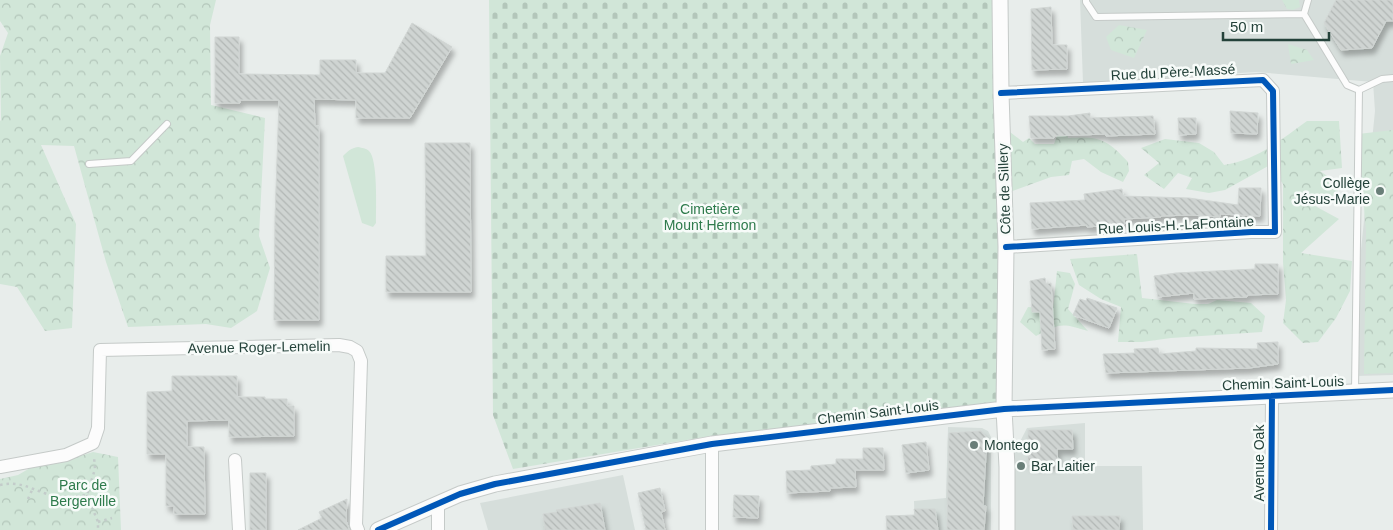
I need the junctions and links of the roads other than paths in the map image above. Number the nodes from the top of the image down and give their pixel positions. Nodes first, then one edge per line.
1 (1000, 0) edge
2 (1086, 0) edge
3 (1308, 0) edge
4 (1304, 14) junction
5 (1393, 78) edge
6 (1359, 90) junction
7 (1001, 93) junction
8 (167, 124) dead end
9 (1275, 160) joint
10 (89, 164) dead end
11 (1006, 247) junction
12 (1393, 390) edge
13 (1355, 393) junction
14 (1272, 396) junction
15 (1004, 409) junction
16 (712, 444) junction
17 (235, 460) dead end
18 (0, 467) edge
19 (438, 504) junction
20 (240, 530) edge
21 (358, 530) edge
22 (378, 530) edge
23 (438, 530) edge
24 (712, 530) edge
25 (1007, 530) edge
26 (1271, 530) edge

1 - 7 street, Côte de Sillery
2 - 4 lane
3 - 4 lane
4 - 6 lane
5 - 6 lane
6 - 13 lane
7 - 9 street, Rue du Père-Massé
7 - 11 street, Côte de Sillery
8 - 10 lane
9 - 11 street, Rue Louis-H.-LaFontaine
11 - 15 street, Côte de Sillery
12 - 13 street, Chemin Saint-Louis
13 - 14 street, Chemin Saint-Louis
14 - 15 street, Chemin Saint-Louis
14 - 26 street, Avenue Oak
15 - 16 street, Chemin Saint-Louis
15 - 25 street, Côte de Sillery
16 - 19 street, Chemin Saint-Louis
16 - 24 street
17 - 20 street
18 - 21 street, Avenue Roger-Lemelin
19 - 22 street, Chemin Saint-Louis
19 - 23 street

